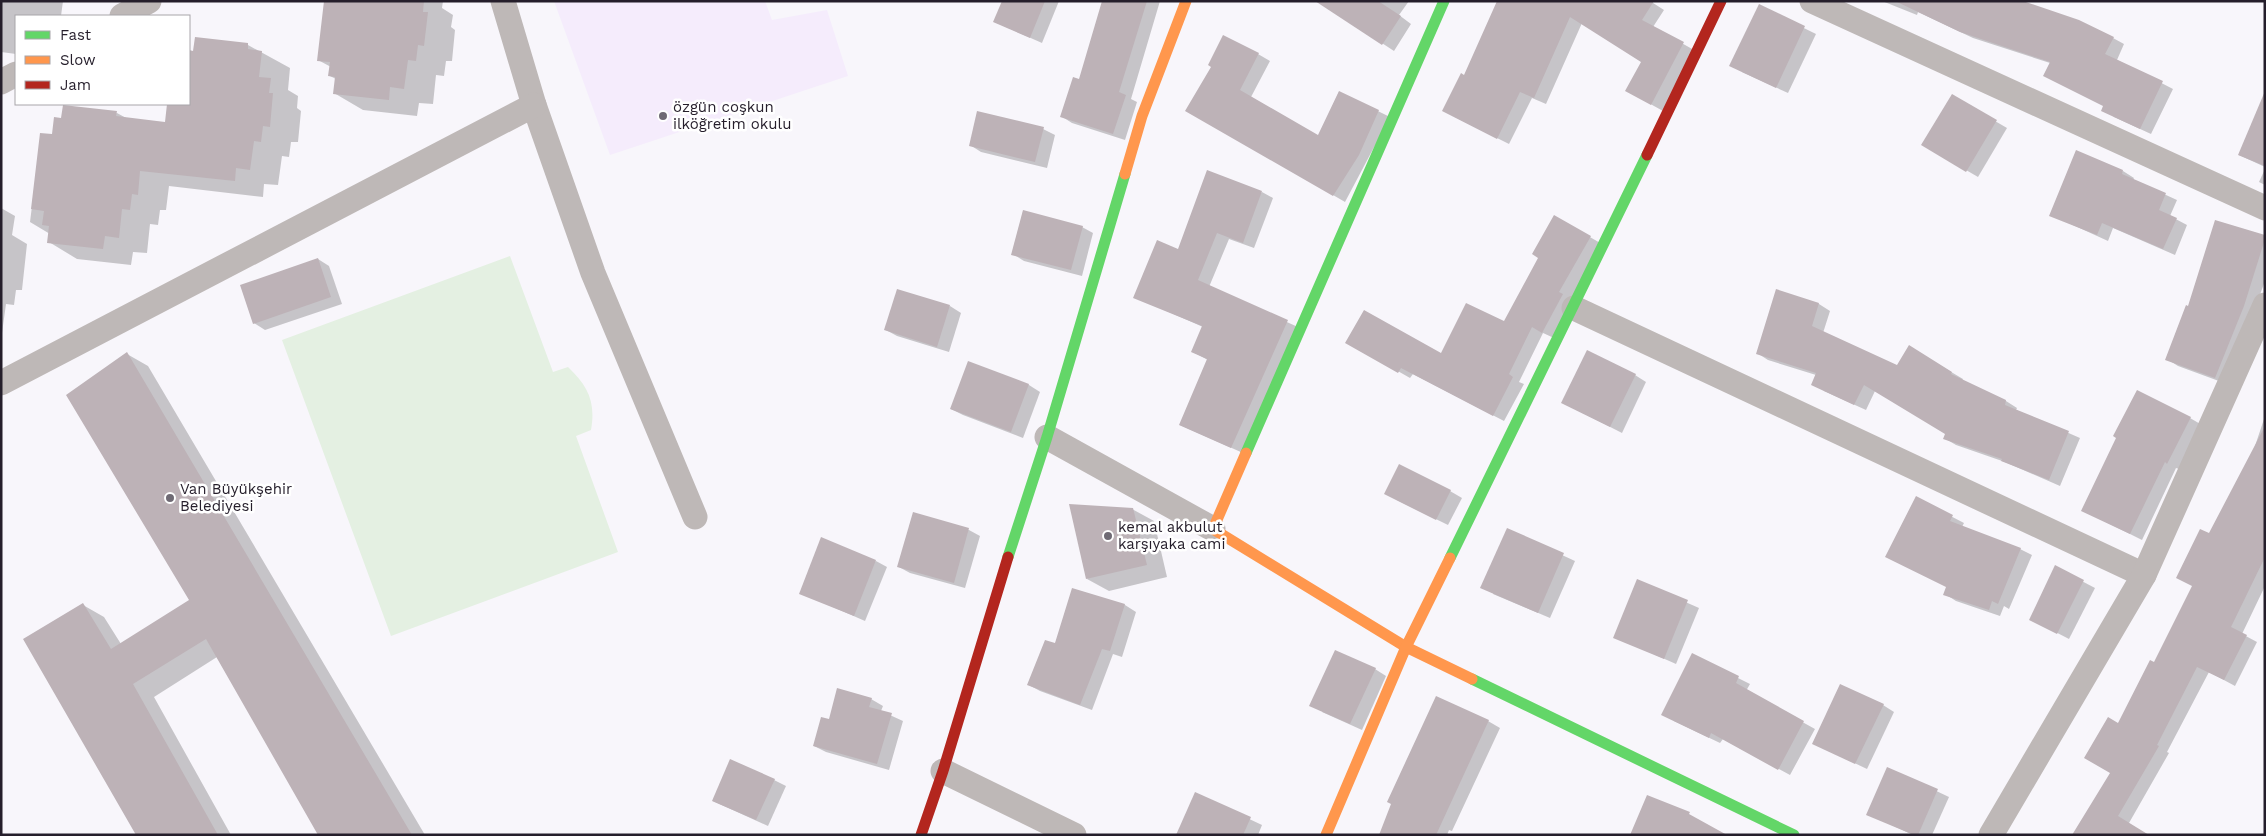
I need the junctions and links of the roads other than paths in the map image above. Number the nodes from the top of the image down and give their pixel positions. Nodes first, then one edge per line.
1 (149, 1) edge
2 (503, 1) edge
3 (1186, 1) edge
4 (1444, 1) edge
5 (1721, 1) edge
6 (1812, 1) edge
7 (124, 15) edge
8 (15, 75) edge
9 (1, 82) edge
10 (534, 105) junction
11 (2265, 208) edge
12 (2265, 305) edge
13 (1574, 308) junction
14 (1, 382) edge
15 (1047, 436) junction
16 (695, 517) dead end
17 (1213, 529) junction
18 (2144, 575) junction
19 (1406, 648) junction
20 (943, 771) junction
21 (921, 835) edge
22 (1074, 835) edge
23 (1326, 835) edge
24 (1794, 835) edge
25 (1991, 835) edge

1 - 7 street
2 - 10 street
3 - 15 street
4 - 17 street
5 - 13 street
6 - 11 street
8 - 9 street
10 - 14 street
10 - 16 street
12 - 18 street
13 - 18 street
13 - 19 street
15 - 17 street
15 - 20 street
17 - 19 street
18 - 25 street
19 - 23 street
19 - 24 street
20 - 21 street
20 - 22 street

